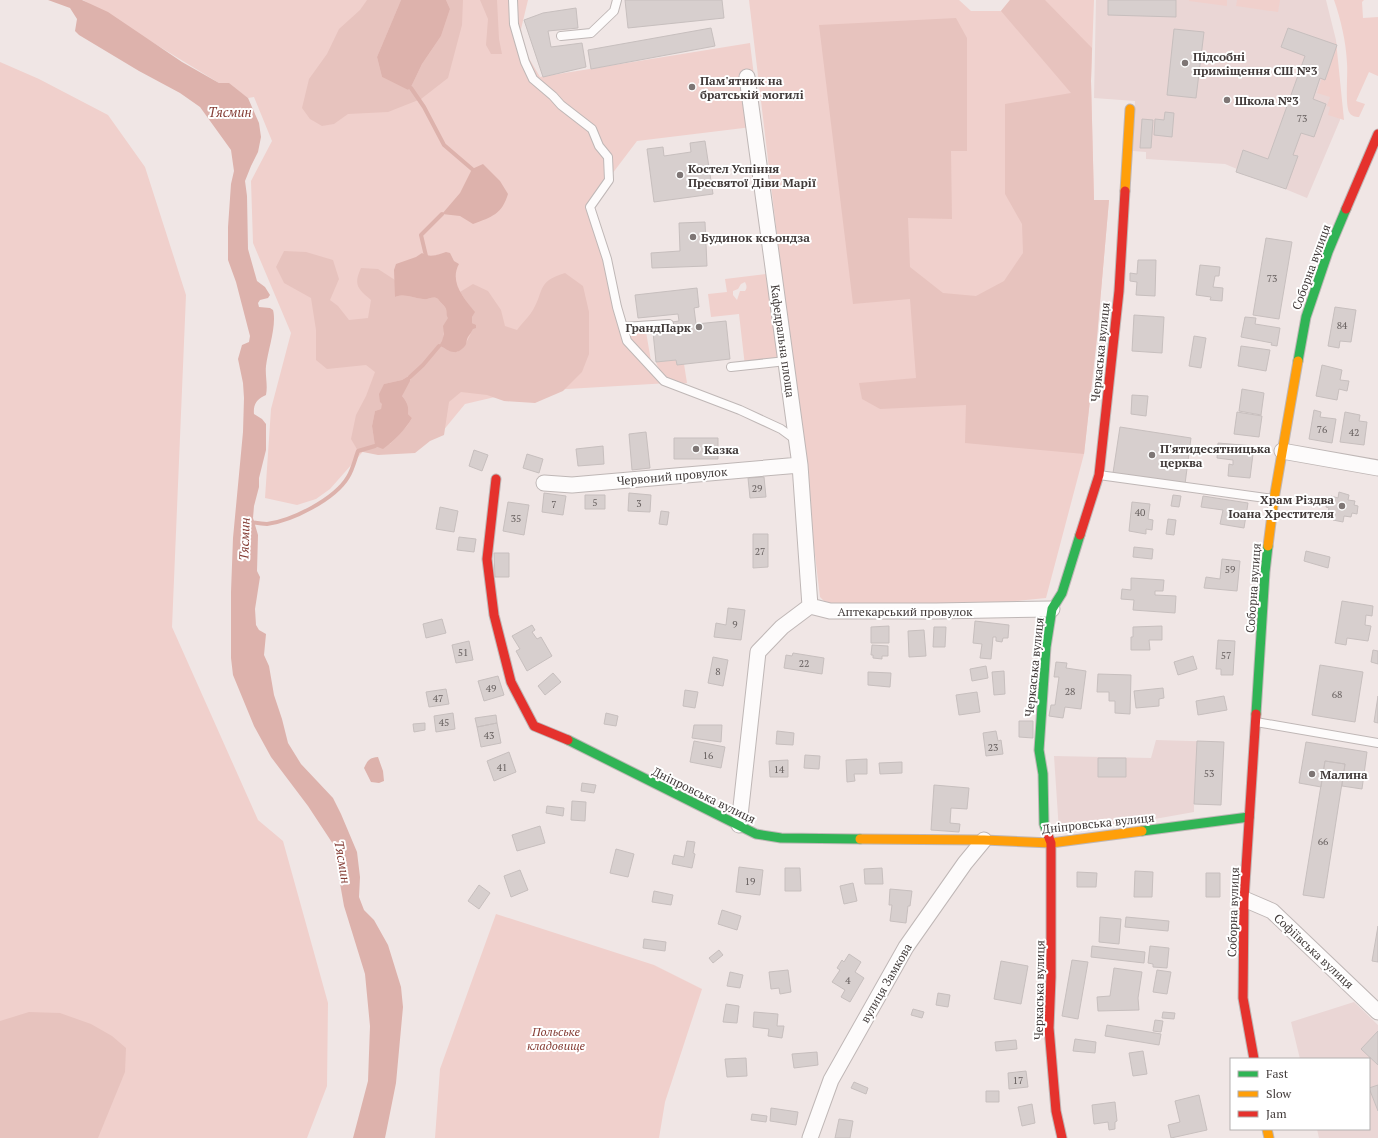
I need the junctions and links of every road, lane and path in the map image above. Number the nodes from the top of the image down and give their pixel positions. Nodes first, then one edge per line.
1 (513, 0) edge
2 (617, 0) edge
3 (561, 36) dead end
4 (747, 77) dead end
5 (1130, 109) dead end
6 (1378, 134) edge
7 (669, 324) dead end
8 (623, 327) junction
9 (786, 361) junction
10 (731, 367) dead end
11 (797, 441) junction
12 (1282, 450) junction
13 (800, 465) junction
14 (1378, 468) edge
15 (1099, 475) junction
16 (496, 479) dead end
17 (544, 483) dead end
18 (1274, 500) junction
19 (810, 606) junction
20 (1052, 609) junction
21 (1256, 722) junction
22 (1378, 743) edge
23 (1249, 817) junction
24 (739, 825) junction
25 (984, 840) junction
26 (1051, 843) junction
27 (1244, 899) junction
28 (1378, 1012) edge
29 (1254, 1058) edge
30 (810, 1138) edge
31 (1062, 1138) edge

1 - 8 lane
2 - 3 lane
4 - 9 street, Кафедральна площа
5 - 15 street, Черкаська вулиця
6 - 12 street, Соборна вулиця
7 - 8 lane
8 - 11 lane
9 - 10 lane
9 - 11 street, Кафедральна площа
11 - 13 street, Кафедральна площа
12 - 14 street
12 - 18 street, Соборна вулиця
13 - 17 street, Червоний провулок
13 - 19 street, Кафедральна площа
15 - 18 lane
15 - 20 street, Черкаська вулиця
16 - 24 street, Дніпровська вулиця
18 - 21 street, Соборна вулиця
19 - 20 street, Аптекарський провулок
19 - 24 street
20 - 26 street, Черкаська вулиця
21 - 22 lane
21 - 23 street, Соборна вулиця
23 - 26 street, Дніпровська вулиця
23 - 27 street, Соборна вулиця
24 - 25 street, Дніпровська вулиця
25 - 26 street, Дніпровська вулиця
25 - 30 street, вулиця Замкова
26 - 31 street, Черкаська вулиця
27 - 28 street, Софіївська вулиця
27 - 29 street, Соборна вулиця

